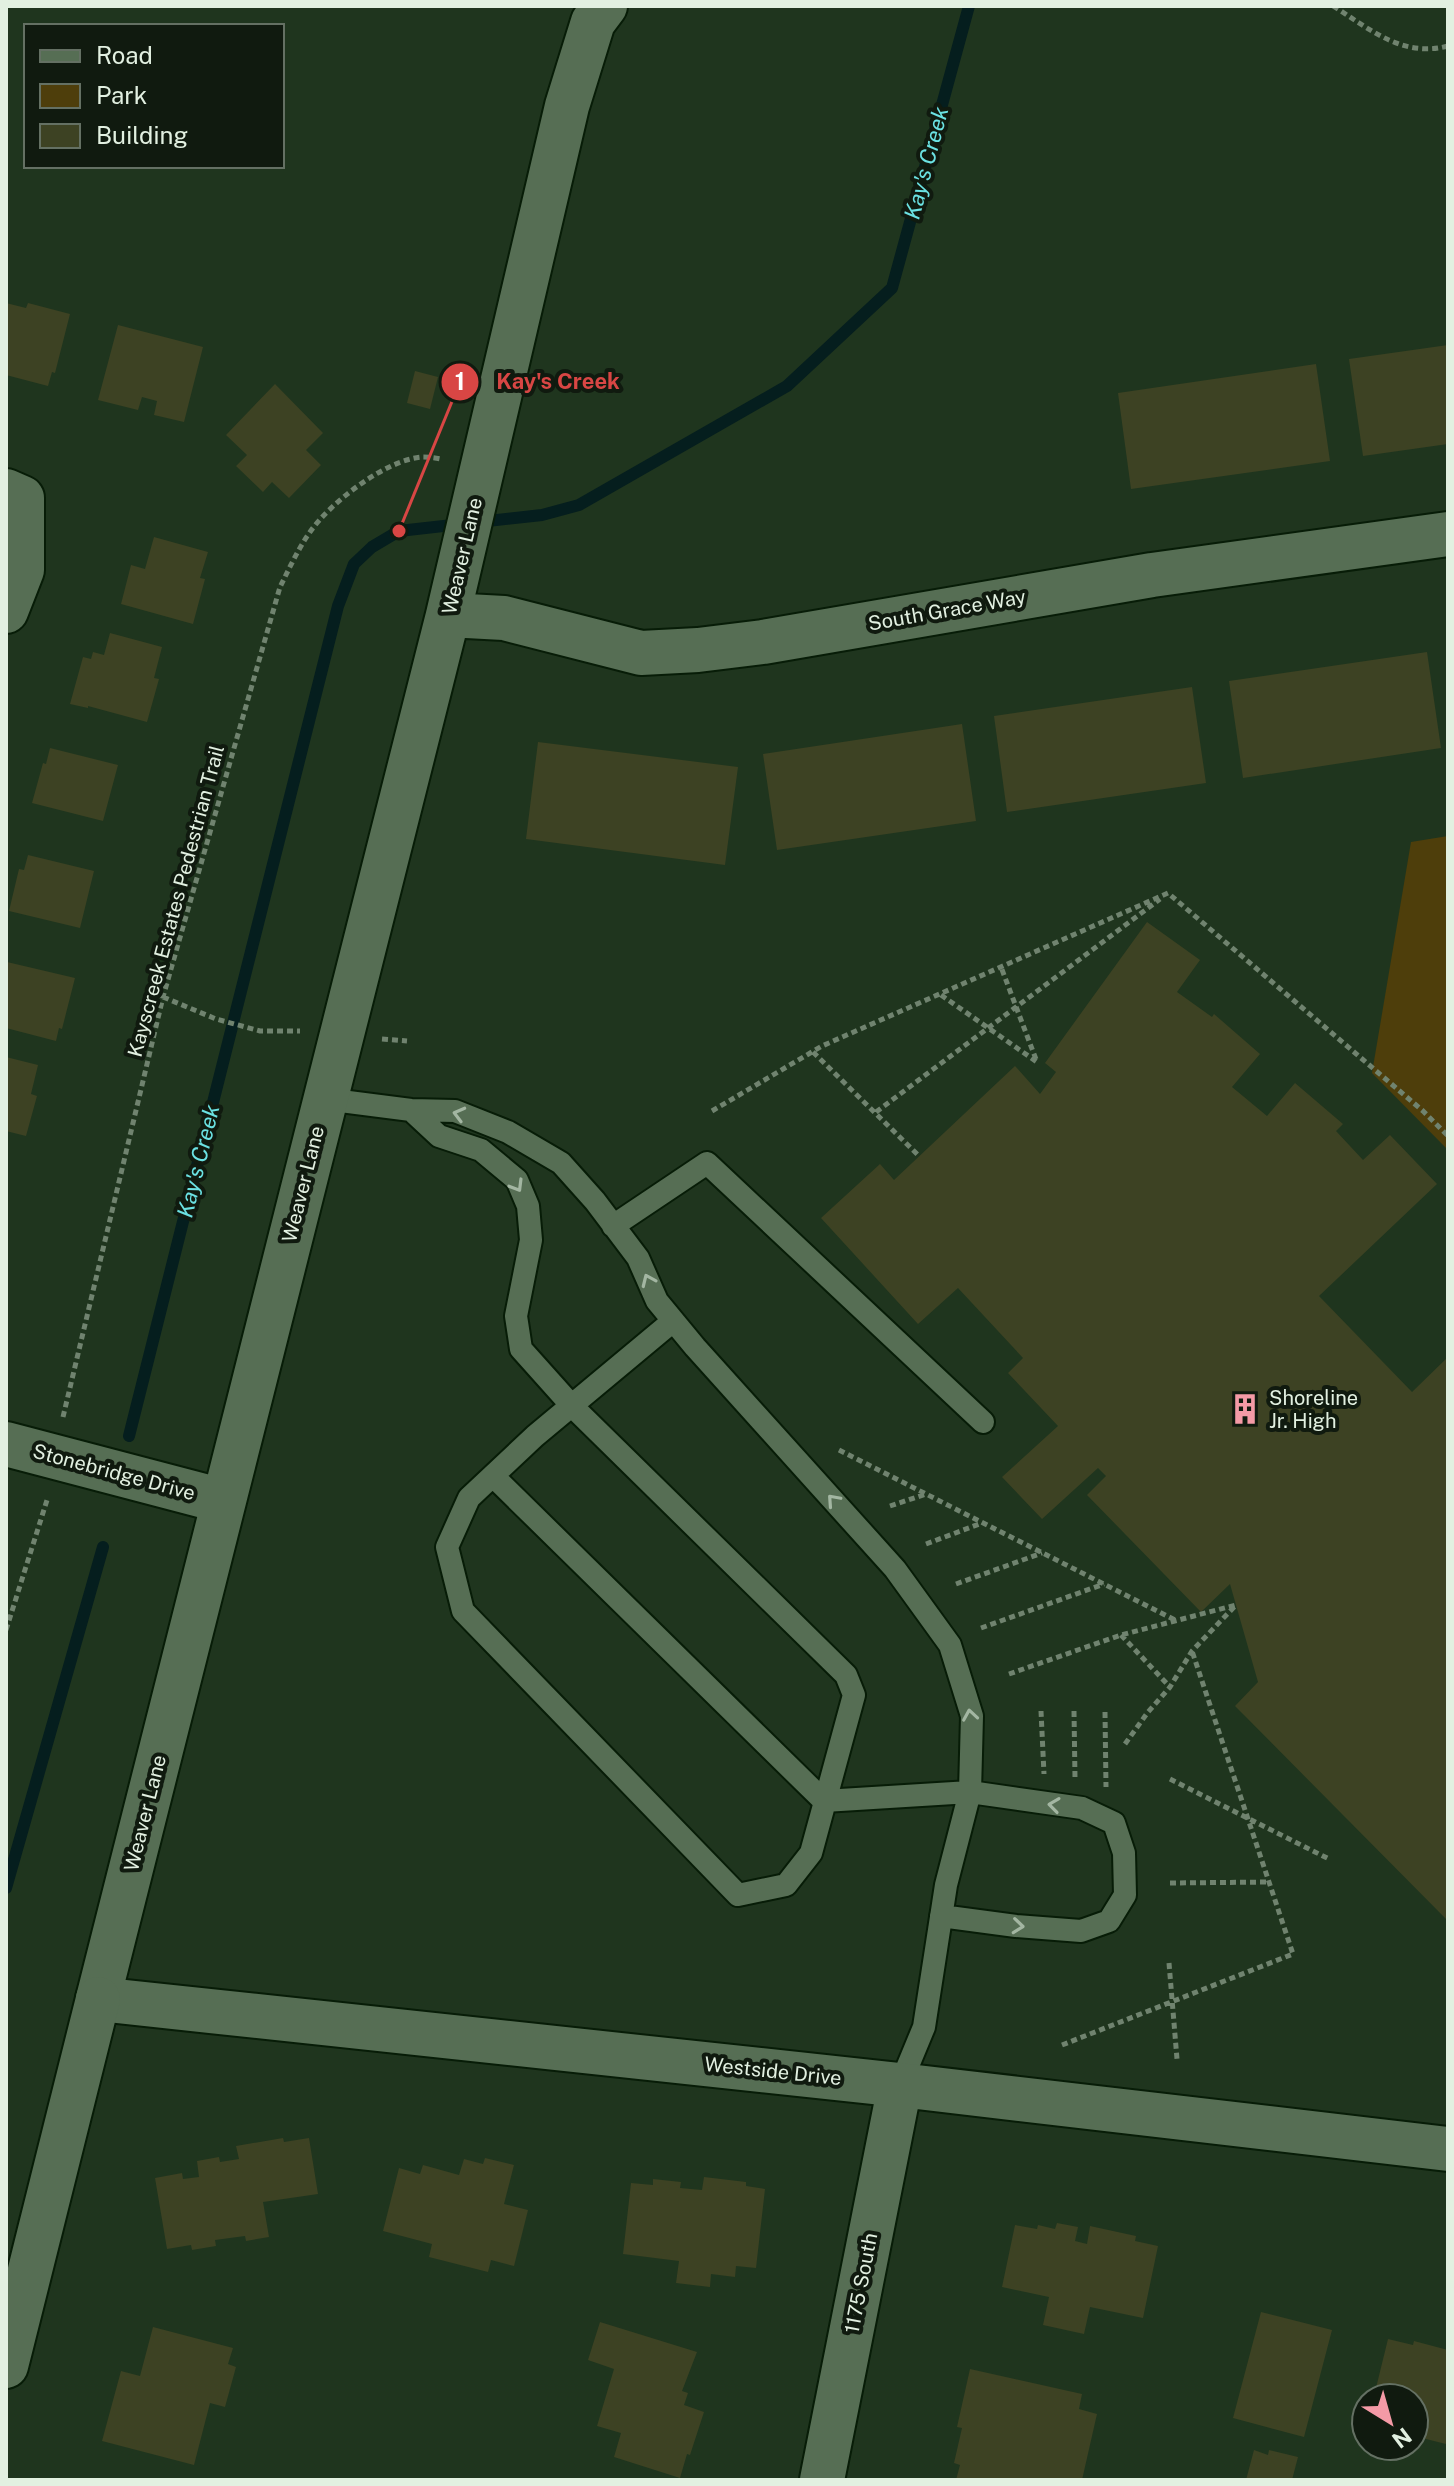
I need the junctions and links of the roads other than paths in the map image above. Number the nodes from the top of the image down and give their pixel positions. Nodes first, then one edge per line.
1 (605, 6) edge
2 (14, 494) edge
3 (1448, 534) edge
4 (453, 595) junction
5 (6, 611) edge
6 (325, 1099) junction
7 (411, 1110) junction
8 (613, 1226) junction
9 (673, 1321) junction
10 (572, 1406) junction
11 (983, 1422) dead end
12 (6, 1444) edge
13 (493, 1476) junction
14 (223, 1501) junction
15 (970, 1792) junction
16 (824, 1801) junction
17 (941, 1916) junction
18 (98, 1999) junction
19 (900, 2085) junction
20 (1448, 2149) edge
21 (6, 2366) edge
22 (822, 2480) edge

1 - 4 street, Weaver Lane
2 - 5 street
3 - 4 street, South Grace Way
4 - 6 street, Weaver Lane
6 - 7 lane
6 - 14 street, Weaver Lane
8 -> 7 lane
7 -> 10 lane
9 -> 8 lane
8 - 11 lane
9 - 10 lane
15 -> 9 lane
10 - 13 lane
10 - 16 lane
12 - 14 street, Stonebridge Drive
13 - 16 lane
13 - 16 lane
14 - 18 street, Weaver Lane
15 - 16 lane
15 - 17 lane
17 -> 15 lane
17 - 19 lane
18 - 19 street, Westside Drive
18 - 21 street, Weaver Lane
19 - 20 street, Westside Drive
19 - 22 street, 1175 South

